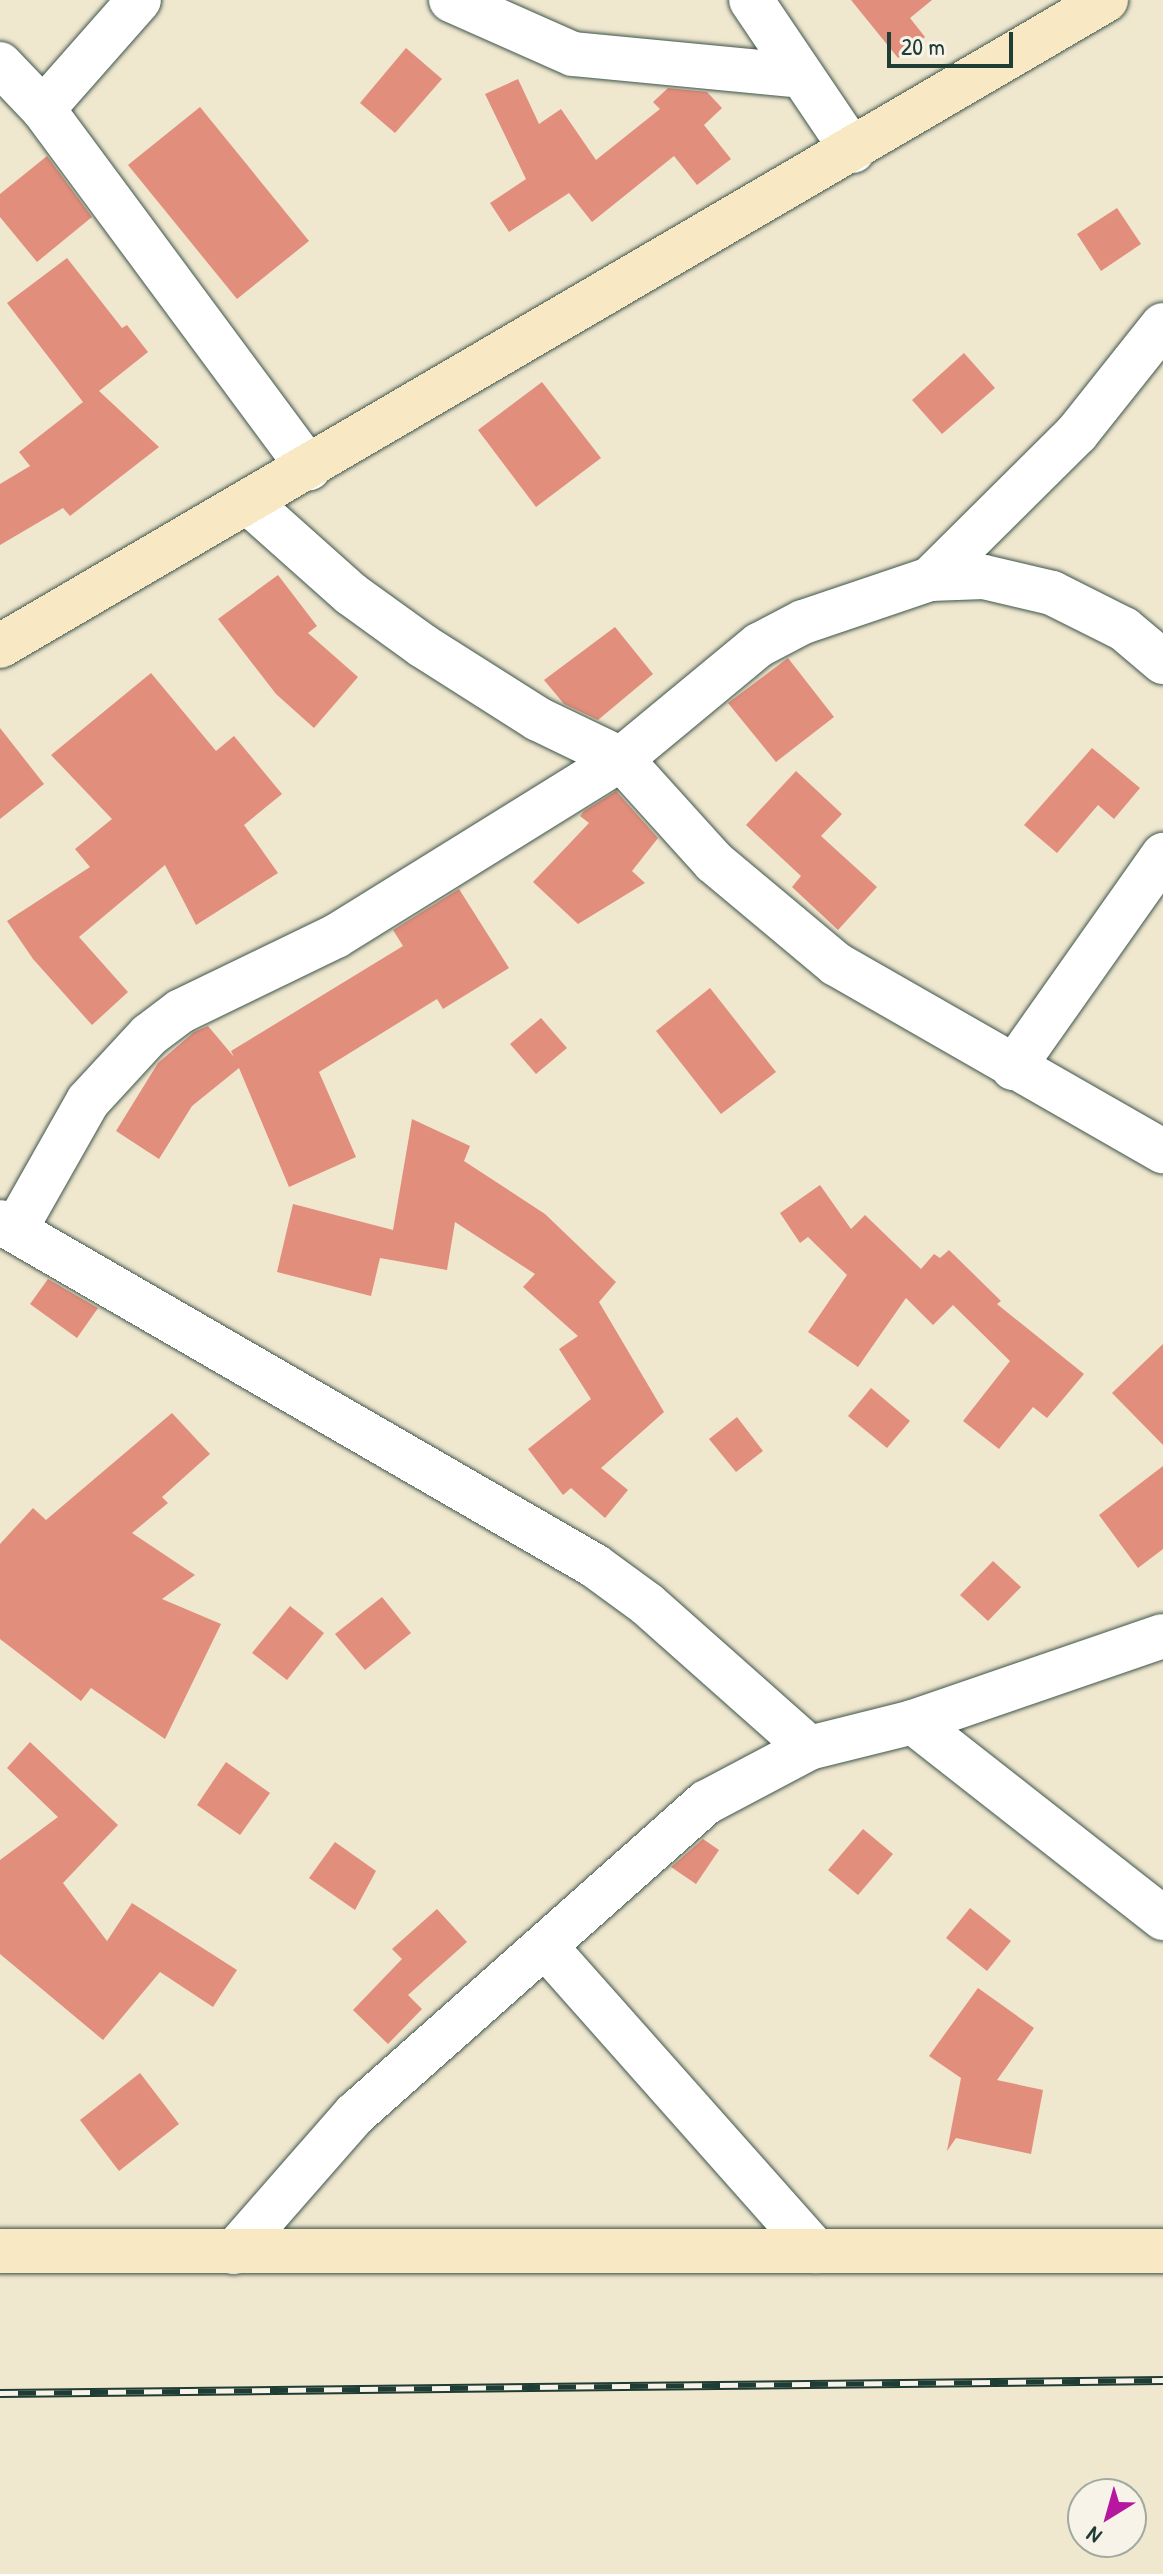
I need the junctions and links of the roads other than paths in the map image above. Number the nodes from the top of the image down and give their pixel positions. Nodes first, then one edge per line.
1 (139, 0) edge
2 (451, 0) edge
3 (751, 0) edge
4 (1106, 0) edge
5 (0, 64) edge
6 (800, 76) junction
7 (43, 109) junction
8 (853, 151) junction
9 (1163, 325) edge
10 (309, 468) junction
11 (250, 504) junction
12 (930, 579) junction
13 (0, 646) edge
14 (1163, 662) edge
15 (621, 759) junction
16 (1163, 855) edge
17 (1013, 1068) junction
18 (1163, 1151) edge
19 (8, 1226) edge
20 (1163, 1636) edge
21 (913, 1722) junction
22 (809, 1748) junction
23 (1163, 1918) edge
24 (545, 1946) junction
25 (0, 2251) edge
26 (816, 2251) junction
27 (1163, 2251) edge
28 (234, 2252) junction

1 - 7 street
2 - 6 street
3 - 6 street
4 - 8 street
5 - 7 street
6 - 8 street
7 - 10 street
8 - 10 street
9 - 12 street
10 - 11 street
11 - 13 street
11 - 15 street
12 - 14 street
12 - 15 street
15 - 17 street
15 - 19 street
16 - 17 street
17 - 18 street
19 - 22 street
20 - 21 street
21 - 22 street
21 - 23 street
22 - 24 street
24 - 26 street
24 - 28 street
25 - 28 street
26 - 27 street
26 - 28 street

